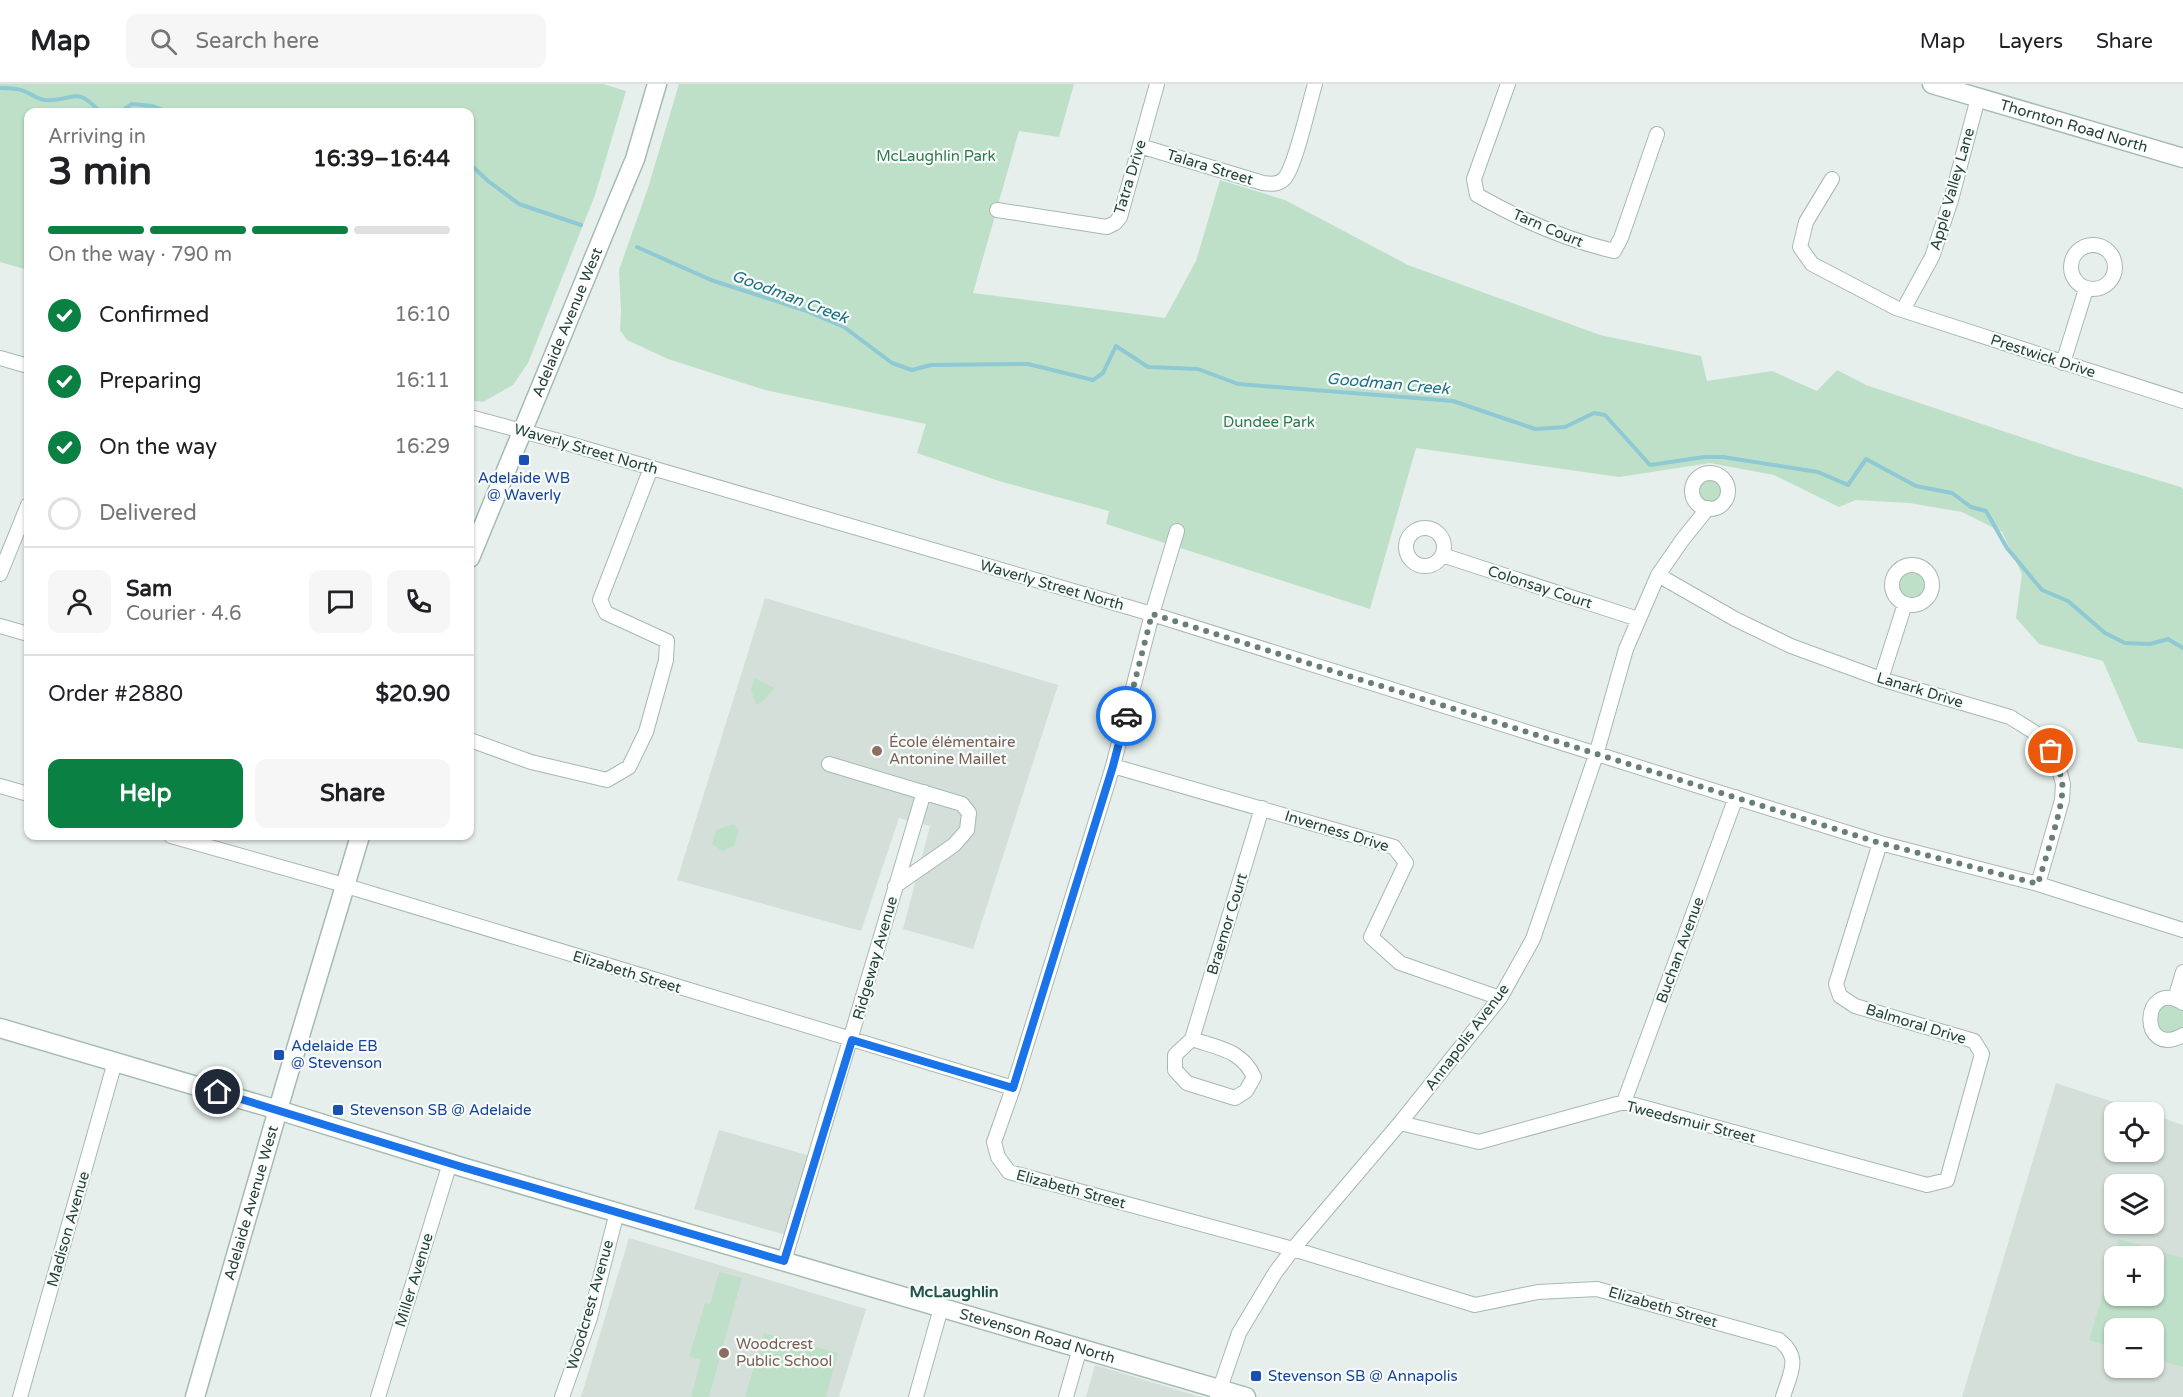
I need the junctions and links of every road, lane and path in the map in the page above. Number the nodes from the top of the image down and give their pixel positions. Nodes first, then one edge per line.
1 (657, 84) edge
2 (1157, 84) edge
3 (1315, 84) edge
4 (1932, 84) edge
5 (1505, 85) edge
6 (1978, 98) junction
7 (1657, 134) dead end
8 (1140, 146) junction
9 (2183, 158) edge
10 (1832, 179) dead end
11 (997, 210) dead end
12 (2086, 289) dead end
13 (1903, 310) junction
14 (0, 358) edge
15 (2062, 363) junction
16 (24, 365) edge
17 (2183, 401) edge
18 (474, 418) edge
19 (522, 430) junction
20 (651, 468) junction
21 (1708, 508) dead end
22 (24, 515) edge
23 (1177, 531) dead end
24 (474, 548) edge
25 (1442, 555) dead end
26 (0, 574) edge
27 (1658, 575) junction
28 (1905, 604) dead end
29 (1152, 614) junction
30 (1638, 619) junction
31 (0, 626) edge
32 (24, 633) edge
33 (1881, 679) junction
34 (474, 741) edge
35 (1596, 755) junction
36 (829, 764) dead end
37 (1113, 766) junction
38 (0, 786) edge
39 (924, 792) junction
40 (24, 793) edge
41 (1736, 797) junction
42 (1262, 808) junction
43 (185, 840) edge
44 (359, 840) edge
45 (1880, 843) junction
46 (2038, 884) junction
47 (345, 886) junction
48 (895, 886) junction
49 (2182, 927) edge
50 (2183, 972) edge
51 (1500, 998) junction
52 (2179, 1001) edge
53 (0, 1028) edge
54 (2183, 1035) edge
55 (1192, 1039) junction
56 (852, 1040) junction
57 (115, 1062) junction
58 (1013, 1088) junction
59 (1624, 1102) junction
60 (278, 1110) junction
61 (1400, 1123) junction
62 (450, 1163) junction
63 (1947, 1180) joint
64 (617, 1212) junction
65 (1293, 1249) junction
66 (784, 1261) junction
67 (941, 1308) junction
68 (1080, 1348) junction
69 (1218, 1393) edge
70 (20, 1397) edge
71 (195, 1397) edge
72 (378, 1397) edge
73 (562, 1397) edge
74 (916, 1397) edge
75 (1066, 1397) edge
76 (1246, 1397) edge
77 (1783, 1397) edge

1 - 19 main road, Adelaide Avenue West
2 - 8 street, Tatra Drive
3 - 8 street, Talara Street
4 - 6 main road, Thornton Road North
5 - 7 street, Tarn Court
6 - 9 main road, Thornton Road North
6 - 13 street, Apple Valley Lane
8 - 11 street, Tatra Drive
10 - 13 street, Prestwick Drive
12 - 15 street
13 - 15 street, Prestwick Drive
14 - 16 street
15 - 17 street, Prestwick Drive
18 - 19 street, Waverly Street North
19 - 20 street, Waverly Street North
19 - 24 main road, Adelaide Avenue West
20 - 29 street, Waverly Street North
20 - 34 street
21 - 27 street, Annapolis Avenue
22 - 26 street
23 - 29 street
25 - 30 street, Colonsay Court
27 - 30 street, Annapolis Avenue
27 - 33 street, Lanark Drive
28 - 33 street
29 - 35 street, Waverly Street North
29 - 37 street
30 - 35 street, Annapolis Avenue
31 - 32 street
33 - 46 street, Lanark Drive
35 - 41 street, Waverly Street North
35 - 51 street, Annapolis Avenue
36 - 39 street
37 - 42 street, Inverness Drive
37 - 58 street
38 - 40 street
39 - 48 street, Ridgeway Avenue
39 - 48 street
41 - 45 street, Waverly Street North
41 - 59 street, Buchan Avenue
42 - 51 street, Inverness Drive
42 - 55 street, Braemor Court
43 - 47 street, Elizabeth Street
44 - 47 main road, Adelaide Avenue West
45 - 46 street, Waverly Street North
45 - 63 street, Balmoral Drive
46 - 49 street, Waverly Street North
47 - 56 street, Elizabeth Street
47 - 60 main road, Adelaide Avenue West
48 - 56 street, Ridgeway Avenue
50 - 52 street
51 - 61 street, Annapolis Avenue
52 - 54 street
53 - 57 main road, Stevenson Road North
55 - 55 street, Braemor Court
56 - 58 street, Elizabeth Street
56 - 66 street, Ridgeway Avenue
57 - 60 main road, Stevenson Road North
57 - 70 street, Madison Avenue
58 - 65 street, Elizabeth Street
59 - 61 street, Tweedsmuir Street
59 - 63 street, Tweedsmuir Street
60 - 62 main road, Stevenson Road North
60 - 71 main road, Adelaide Avenue West
61 - 65 street, Annapolis Avenue
62 - 64 main road, Stevenson Road North
62 - 72 street, Miller Avenue
64 - 66 main road, Stevenson Road North
64 - 73 street, Woodcrest Avenue
65 - 69 street, Annapolis Avenue
65 - 77 street, Elizabeth Street
66 - 67 main road, Stevenson Road North
67 - 68 main road, Stevenson Road North
67 - 74 street
68 - 69 main road, Stevenson Road North
68 - 75 street
69 - 76 main road, Stevenson Road North

